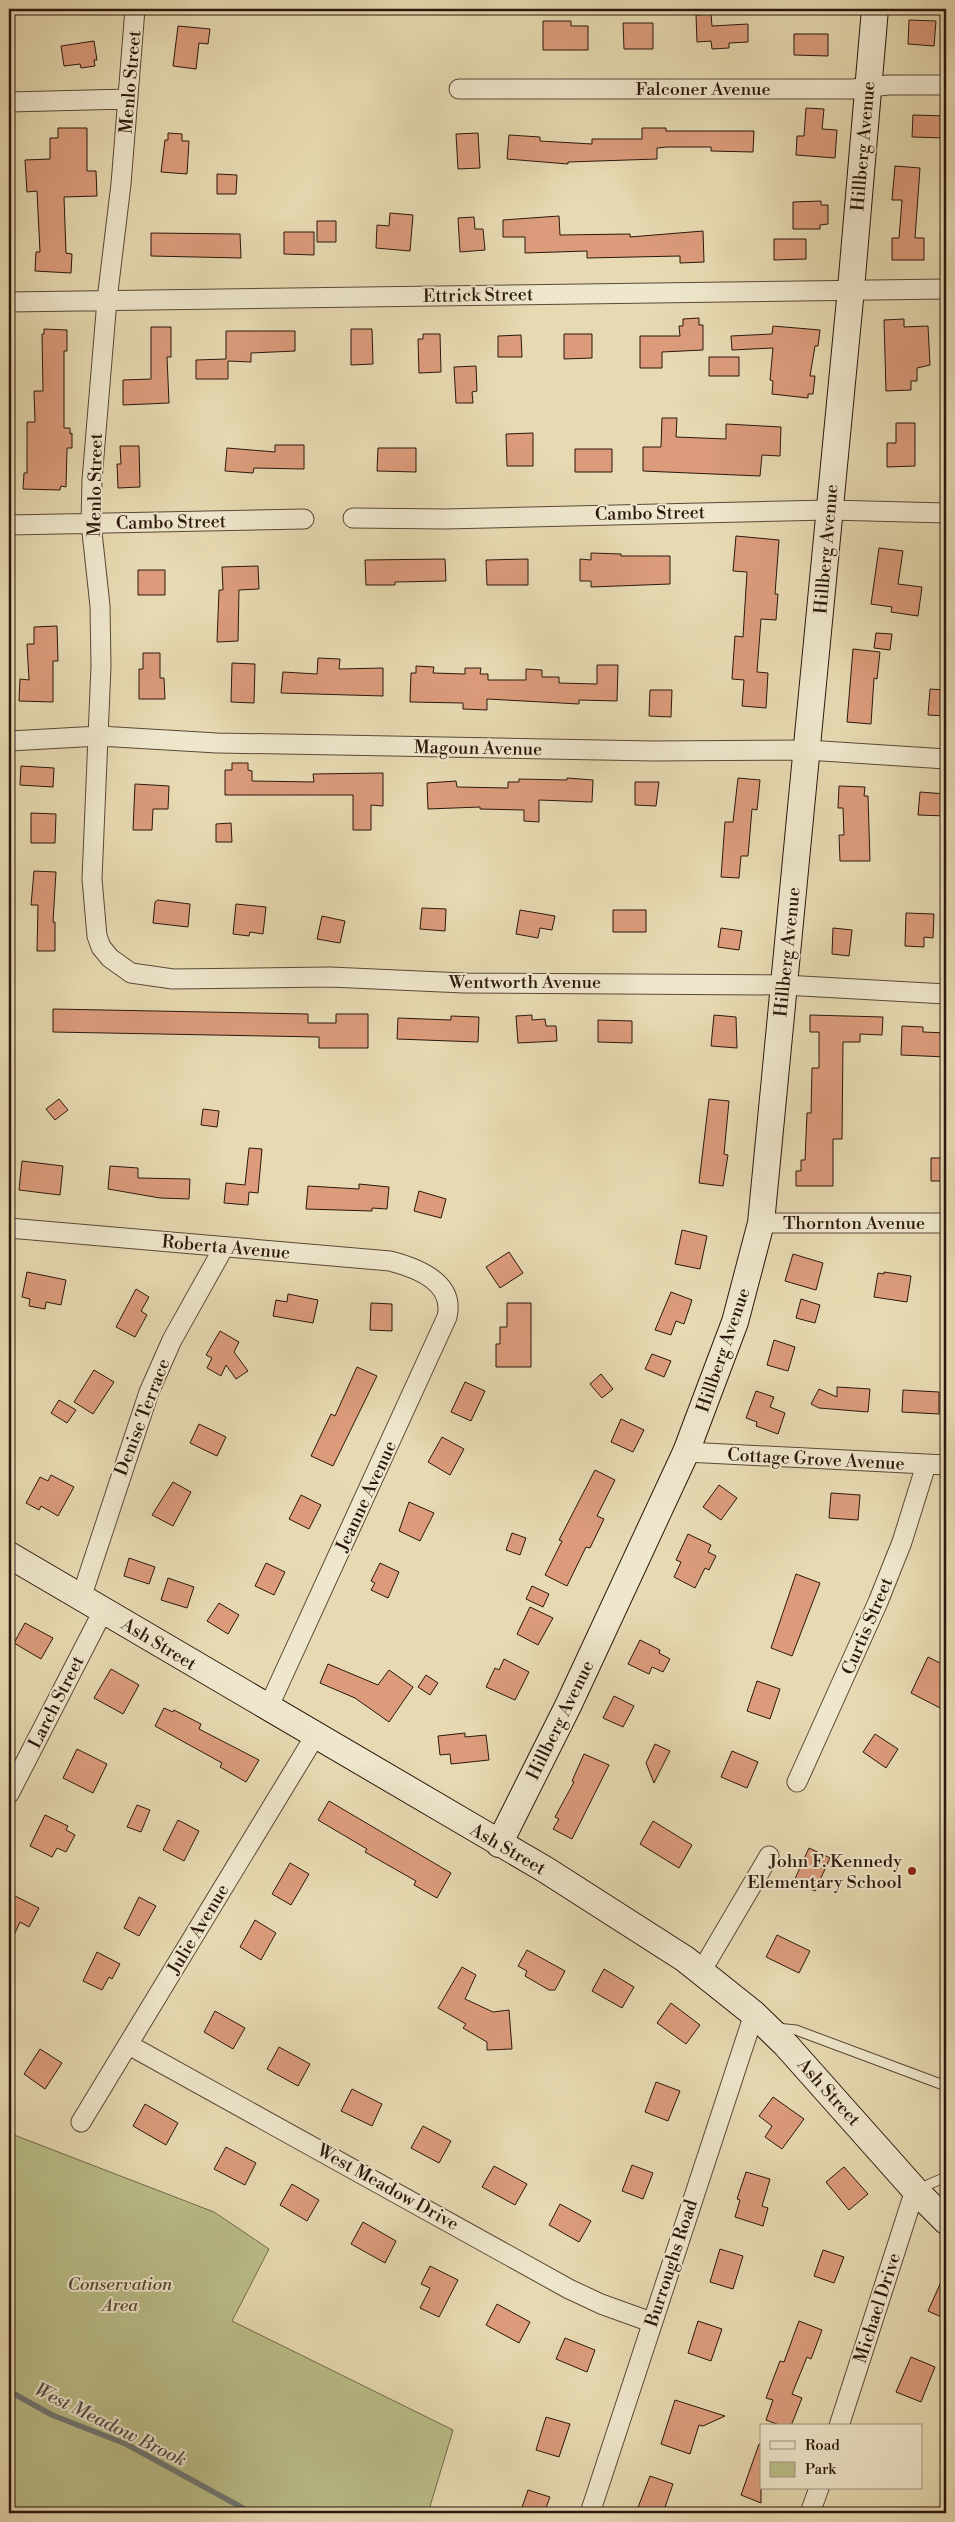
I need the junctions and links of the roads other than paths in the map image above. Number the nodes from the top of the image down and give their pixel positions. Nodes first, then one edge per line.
1 (135, 9) edge
2 (875, 9) edge
3 (946, 85) edge
4 (868, 87) junction
5 (459, 89) dead end
6 (128, 99) junction
7 (9, 102) edge
8 (851, 289) junction
9 (946, 289) edge
10 (107, 300) junction
11 (9, 302) edge
12 (829, 510) junction
13 (946, 514) edge
14 (353, 518) dead end
15 (304, 519) dead end
16 (91, 523) junction
17 (9, 525) edge
18 (99, 736) junction
19 (10, 741) dead end
20 (807, 750) junction
21 (946, 759) edge
22 (110, 958) joint
23 (784, 985) junction
24 (946, 994) edge
25 (761, 1223) junction
26 (946, 1223) edge
27 (9, 1228) edge
28 (224, 1246) junction
29 (438, 1284) joint
30 (686, 1452) junction
31 (926, 1465) junction
32 (946, 1465) edge
33 (9, 1555) edge
34 (81, 1598) junction
35 (103, 1611) junction
36 (268, 1708) junction
37 (315, 1736) junction
38 (797, 1782) dead end
39 (9, 1794) edge
40 (499, 1844) junction
41 (769, 1856) dead end
42 (702, 1970) junction
43 (761, 2020) junction
44 (129, 2045) junction
45 (946, 2086) edge
46 (81, 2122) dead end
47 (946, 2177) edge
48 (915, 2190) junction
49 (946, 2221) edge
50 (651, 2322) junction
51 (840, 2424) edge
52 (817, 2490) edge
53 (590, 2513) edge
54 (810, 2513) edge

1 - 6 street, Menlo Street
2 - 4 street, Hillberg Avenue
3 - 4 street, Falconer Avenue
4 - 5 street, Falconer Avenue
4 - 8 street, Hillberg Avenue
6 - 7 street
6 - 10 street, Menlo Street
8 - 9 street, Ettrick Street
8 - 10 street, Ettrick Street
8 - 12 street, Hillberg Avenue
10 - 11 street, Ettrick Street
10 - 16 street, Menlo Street
12 - 13 street, Cambo Street
12 - 14 street, Cambo Street
12 - 20 street, Hillberg Avenue
15 - 16 street, Cambo Street
16 - 17 street, Cambo Street
16 - 18 street, Menlo Street
18 - 19 street, Magoun Avenue
18 - 20 street, Magoun Avenue
18 - 22 street, Menlo Street
20 - 21 street, Magoun Avenue
20 - 23 street, Hillberg Avenue
22 - 23 street, Wentworth Avenue
23 - 24 street, Wentworth Avenue
23 - 25 street, Hillberg Avenue
25 - 26 street, Thornton Avenue
25 - 30 street, Hillberg Avenue
27 - 28 street, Roberta Avenue
28 - 29 street, Roberta Avenue
28 - 34 street, Denise Terrace
29 - 36 street, Jeanne Avenue
30 - 31 street, Cottage Grove Avenue
30 - 40 street, Hillberg Avenue
31 - 32 street, Cottage Grove Avenue
31 - 38 street, Curtis Street
33 - 34 street, Ash Street
34 - 35 street, Ash Street
35 - 36 street, Ash Street
35 - 39 street, Larch Street
36 - 37 street, Ash Street
37 - 40 street, Ash Street
37 - 44 street, Julie Avenue
40 - 42 street, Ash Street
41 - 42 street
42 - 43 street, Ash Street
43 - 45 lane
43 - 48 street, Ash Street
43 - 50 street, Burroughs Road
44 - 46 street, Julie Avenue
44 - 50 street, West Meadow Drive
47 - 48 lane
48 - 49 street, Ash Street
48 - 51 street, Michael Drive
50 - 53 street, Burroughs Road
52 - 54 street

